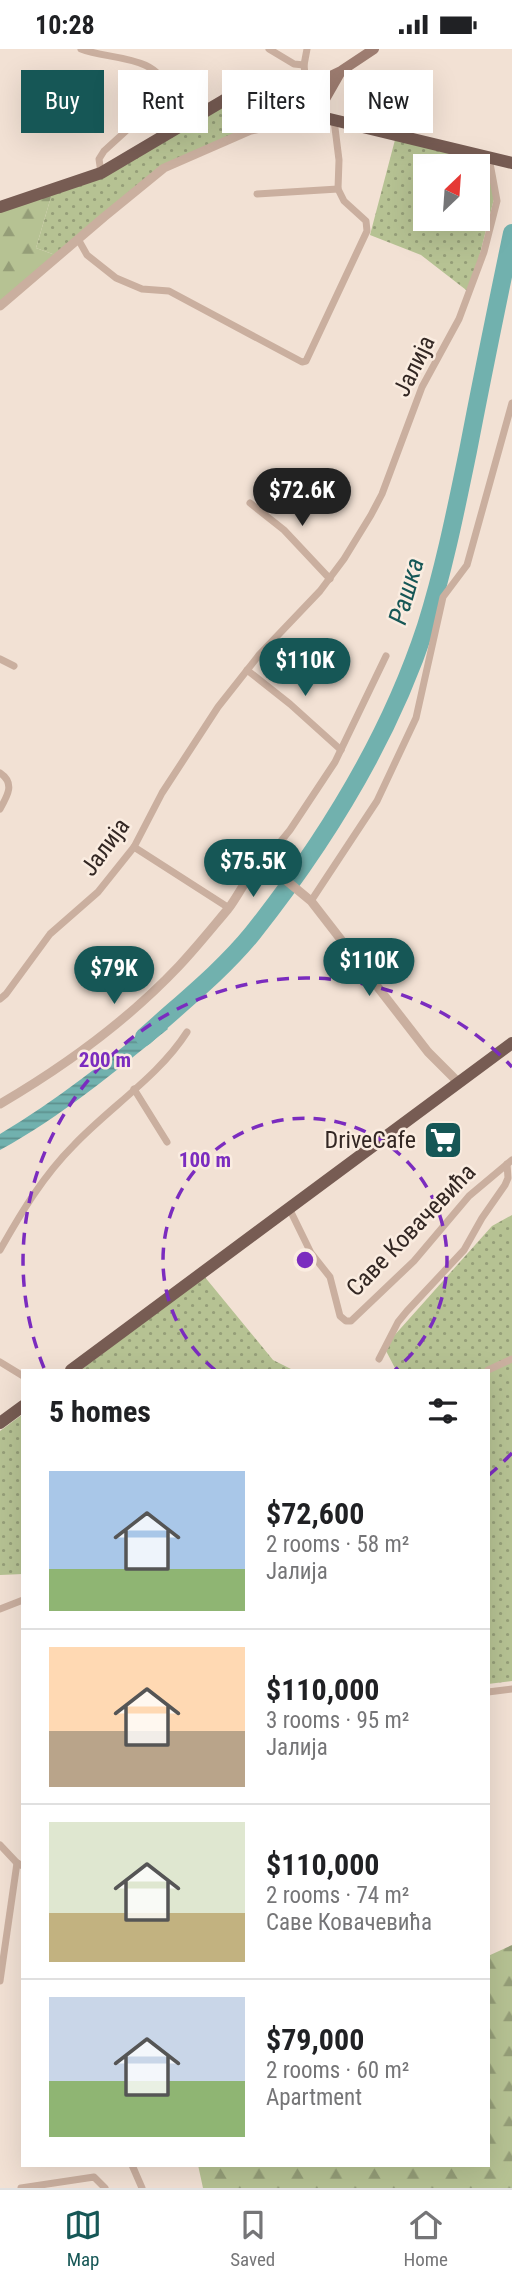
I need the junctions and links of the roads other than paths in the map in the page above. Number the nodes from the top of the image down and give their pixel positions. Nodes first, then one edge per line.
1 (81, 49) edge
2 (269, 49) edge
3 (307, 49) edge
4 (374, 49) edge
5 (304, 65) junction
6 (304, 70) edge
7 (341, 71) junction
8 (330, 76) edge
9 (330, 90) edge
10 (222, 101) edge
11 (330, 108) edge
12 (330, 118) edge
13 (334, 119) junction
14 (344, 119) edge
15 (344, 121) edge
16 (246, 133) edge
17 (390, 133) edge
18 (473, 154) edge
19 (490, 158) edge
20 (490, 163) edge
21 (512, 163) edge
22 (101, 173) junction
23 (338, 189) junction
24 (257, 194) dead end
25 (0, 207) edge
26 (490, 230) edge
27 (490, 231) edge
28 (78, 239) junction
29 (0, 306) edge
30 (512, 403) edge
31 (250, 503) dead end
32 (330, 579) junction
33 (386, 656) dead end
34 (0, 659) edge
35 (14, 666) dead end
36 (247, 670) junction
37 (341, 750) junction
38 (0, 773) edge
39 (0, 809) edge
40 (134, 847) junction
41 (264, 862) junction
42 (311, 901) junction
43 (229, 908) junction
44 (0, 999) edge
45 (187, 1031) dead end
46 (512, 1043) edge
47 (459, 1083) junction
48 (134, 1089) junction
49 (0, 1104) edge
50 (167, 1142) dead end
51 (510, 1162) edge
52 (289, 1208) junction
53 (0, 1250) edge
54 (379, 1359) dead end
55 (512, 1359) edge
56 (0, 1362) edge
57 (72, 1369) edge
58 (490, 1369) edge
59 (21, 1375) edge
60 (21, 1407) edge
61 (0, 1423) edge
62 (21, 1595) edge
63 (21, 1601) edge
64 (14, 1603) junction
65 (0, 1609) edge
66 (512, 1689) edge
67 (490, 1692) edge
68 (0, 1846) edge
69 (20, 1865) edge
70 (0, 1981) edge
71 (133, 2167) edge
72 (21, 2188) edge
73 (105, 2188) edge
74 (142, 2188) edge

1 - 22 street
2 - 5 street
3 - 5 street
4 - 7 main road
5 - 6 street
7 - 8 main road
7 - 9 main road
10 - 22 main road
11 - 14 main road
12 - 13 main road
13 - 15 main road
13 - 23 street
16 - 28 street
17 - 18 main road
19 - 21 main road
20 - 26 street, Јалија
22 - 25 main road
23 - 24 street
23 - 28 street
27 - 32 street, Јалија
28 - 29 street
30 - 42 street
31 - 32 street
32 - 36 street, Јалија
33 - 37 street
34 - 35 street
36 - 37 street
36 - 40 street, Јалија
37 - 41 street
38 - 39 street
40 - 43 street
40 - 44 street, Јалија
41 - 42 street
41 - 43 street
42 - 47 street
43 - 49 street
45 - 48 street
46 - 47 main road
47 - 52 main road
48 - 50 street
48 - 53 street
51 - 52 street, Саве Ковачевића
51 - 54 street, Саве Ковачевића
52 - 57 main road
55 - 58 street
56 - 59 street
60 - 61 main road
62 - 64 street
63 - 64 street
64 - 65 street
66 - 67 street
68 - 69 street
69 - 70 street
71 - 74 street
72 - 73 street

